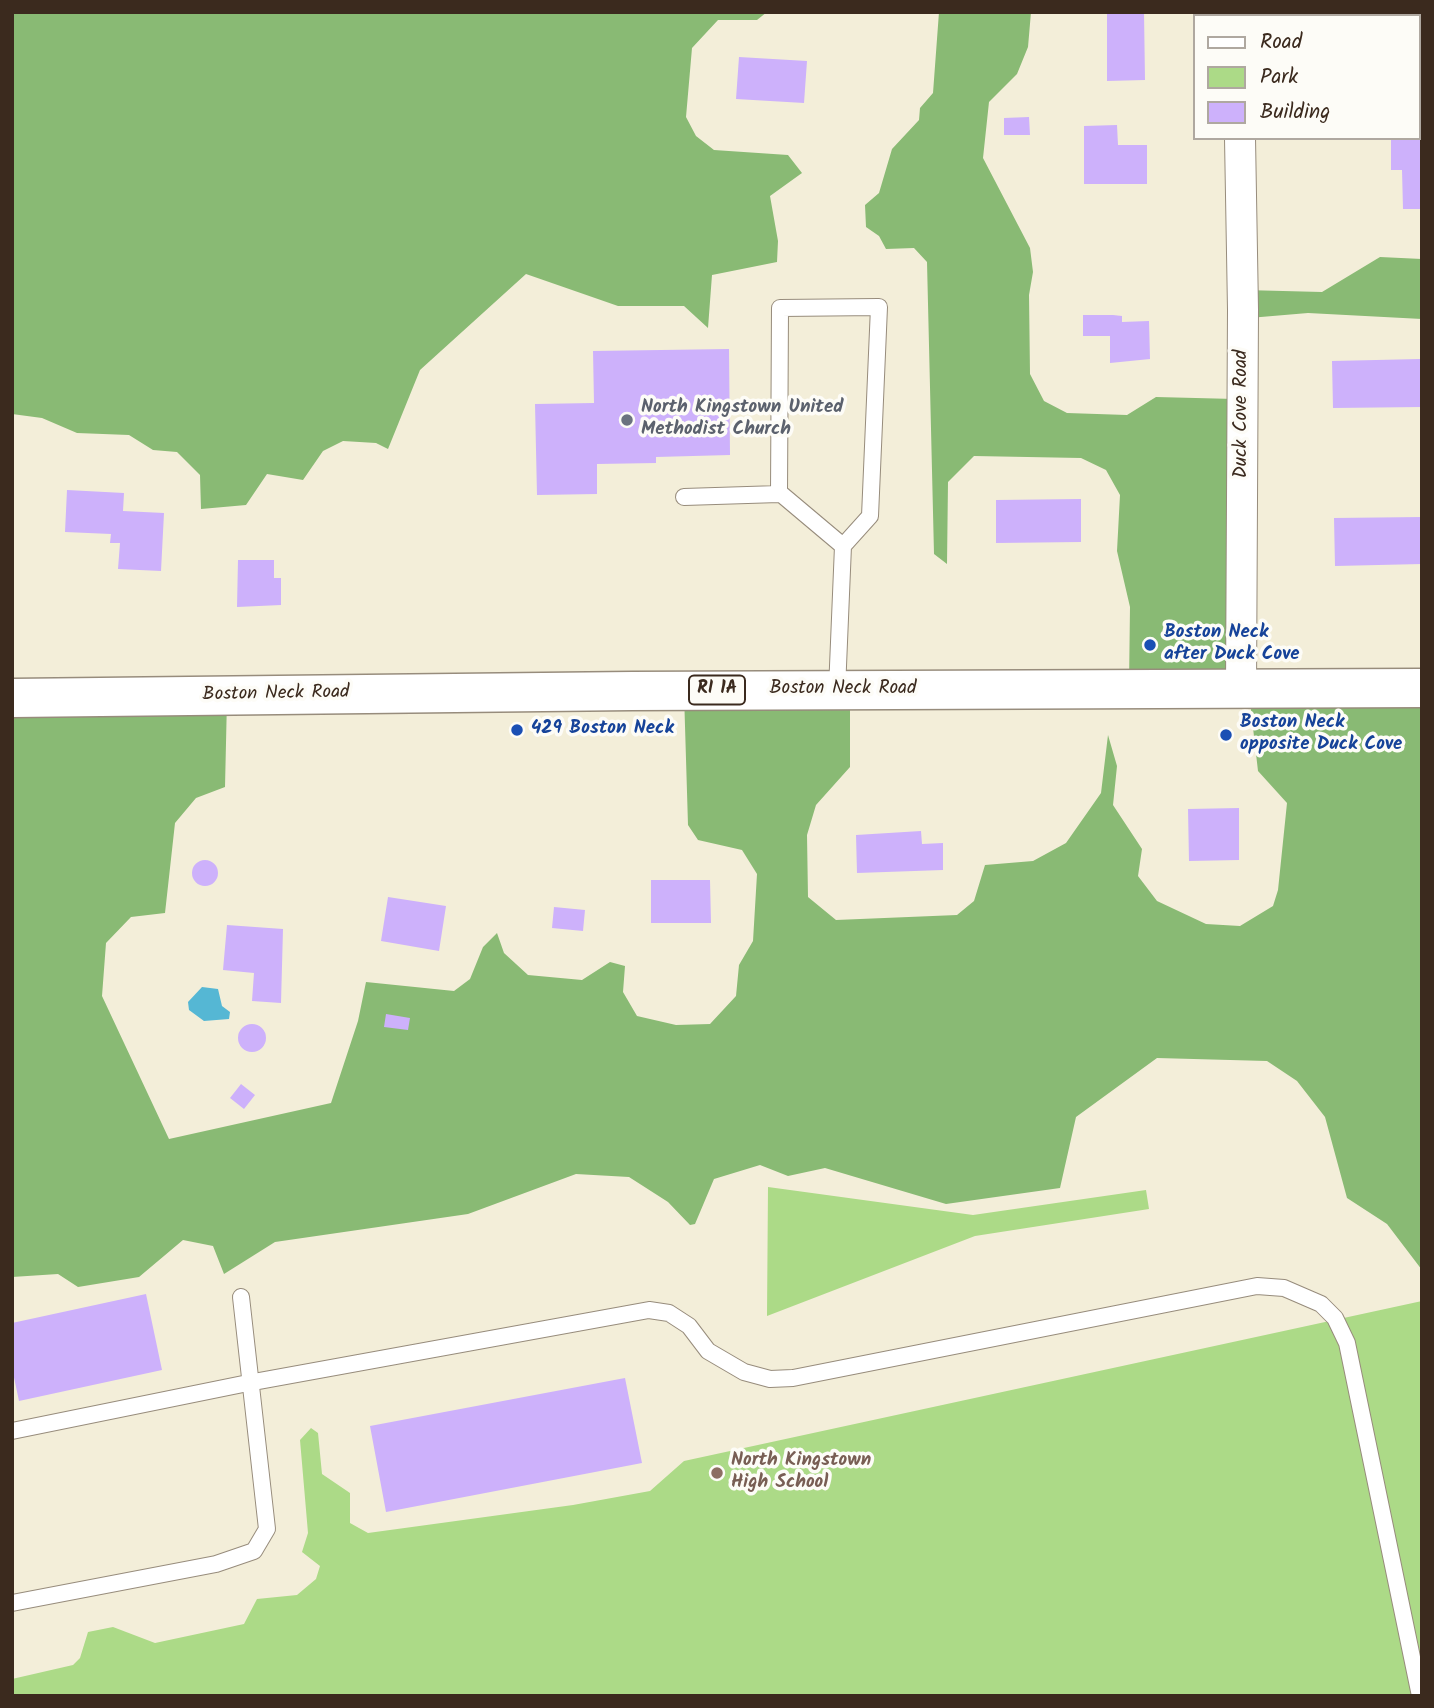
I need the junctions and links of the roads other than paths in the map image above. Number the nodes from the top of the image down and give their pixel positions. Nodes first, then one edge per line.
1 (1240, 140) edge
2 (780, 493) junction
3 (684, 497) dead end
4 (843, 546) junction
5 (1422, 688) edge
6 (1241, 689) junction
7 (838, 690) junction
8 (12, 698) edge
9 (241, 1297) dead end
10 (248, 1383) junction
11 (12, 1431) edge
12 (12, 1603) edge
13 (1420, 1696) edge

1 - 6 street, Duck Cove Road
2 - 3 lane
2 - 4 lane
2 - 4 lane
4 - 7 lane
5 - 6 main road, Boston Neck Road / RI 1A
6 - 7 main road, Boston Neck Road / RI 1A
7 - 8 main road, Boston Neck Road / RI 1A
9 - 10 lane
10 - 11 lane
10 - 12 lane
10 - 13 lane

